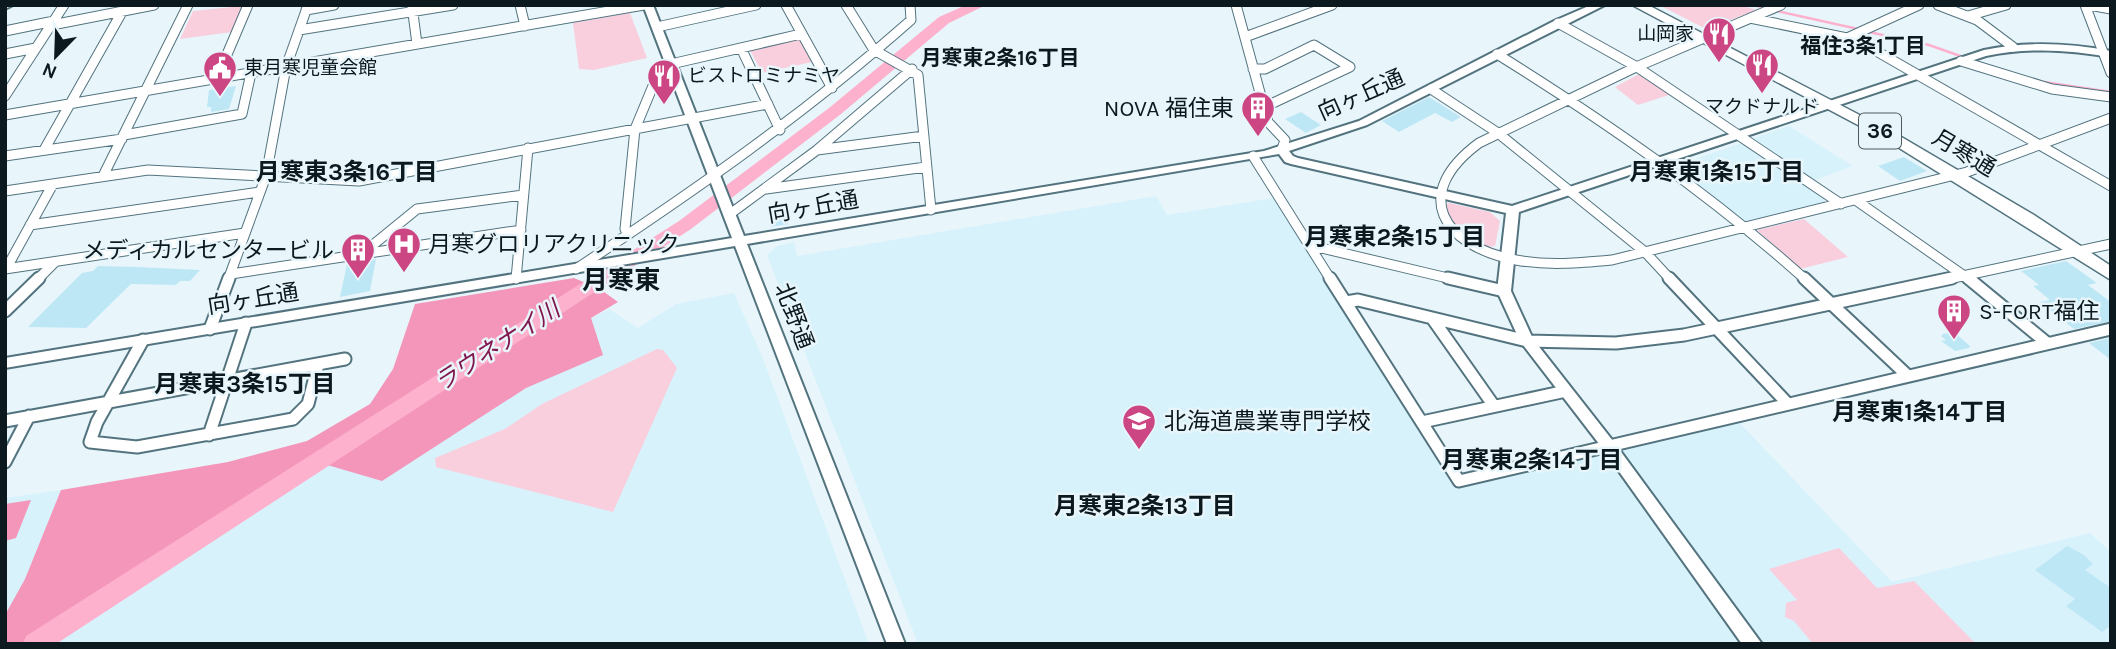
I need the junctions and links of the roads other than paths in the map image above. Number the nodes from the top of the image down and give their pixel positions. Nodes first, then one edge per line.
1 (64, 5) edge
2 (154, 5) edge
3 (188, 5) edge
4 (248, 5) edge
5 (334, 5) edge
6 (453, 5) edge
7 (520, 5) edge
8 (574, 5) edge
9 (646, 5) edge
10 (756, 5) edge
11 (786, 5) edge
12 (846, 5) edge
13 (1236, 5) edge
14 (1332, 5) edge
15 (1600, 5) edge
16 (1638, 5) edge
17 (1919, 5) edge
18 (1938, 5) edge
19 (2006, 5) edge
20 (2087, 5) edge
21 (913, 6) edge
22 (307, 8) edge
23 (1774, 8) edge
24 (412, 9) edge
25 (2111, 9) edge
26 (122, 12) junction
27 (578, 16) junction
28 (1968, 16) junction
29 (1750, 18) junction
30 (53, 23) junction
31 (1559, 23) junction
32 (525, 26) junction
33 (657, 27) junction
34 (299, 30) junction
35 (5, 31) edge
36 (801, 34) junction
37 (1245, 37) junction
38 (1700, 38) junction
39 (1847, 38) junction
40 (417, 44) junction
41 (2013, 47) junction
42 (36, 48) junction
43 (741, 48) junction
44 (2106, 53) edge
45 (5, 54) edge
46 (880, 54) junction
47 (1497, 54) junction
48 (1967, 59) junction
49 (286, 66) junction
50 (1637, 67) junction
51 (912, 69) junction
52 (1253, 69) junction
53 (674, 70) junction
54 (251, 73) junction
55 (2111, 74) edge
56 (1918, 75) junction
57 (217, 78) junction
58 (832, 88) junction
59 (1431, 89) junction
60 (146, 91) junction
61 (6, 94) edge
62 (2111, 97) edge
63 (1570, 99) junction
64 (70, 104) junction
65 (768, 104) junction
66 (1830, 104) junction
67 (1263, 105) junction
68 (5, 115) edge
69 (692, 118) junction
70 (2111, 118) edge
71 (635, 129) junction
72 (780, 130) junction
73 (1498, 133) junction
74 (1739, 135) junction
75 (924, 136) junction
76 (123, 137) junction
77 (2038, 144) junction
78 (528, 148) junction
79 (1282, 149) junction
80 (44, 150) junction
81 (817, 150) junction
82 (5, 156) edge
83 (1253, 156) junction
84 (1657, 163) junction
85 (926, 167) junction
86 (1957, 175) junction
87 (103, 176) junction
88 (266, 177) junction
89 (716, 178) junction
90 (53, 184) junction
91 (2111, 186) edge
92 (765, 190) junction
93 (5, 191) edge
94 (258, 191) junction
95 (1571, 191) junction
96 (1440, 194) junction
97 (523, 195) junction
98 (1857, 201) junction
99 (1841, 204) junction
100 (931, 210) junction
101 (1513, 210) junction
102 (729, 212) junction
103 (30, 225) junction
104 (1746, 228) junction
105 (521, 230) junction
106 (244, 233) junction
107 (628, 235) junction
108 (740, 243) junction
109 (2111, 244) edge
110 (1309, 245) junction
111 (2077, 252) junction
112 (1645, 253) junction
113 (360, 254) junction
114 (1507, 257) junction
115 (55, 262) junction
116 (6, 269) edge
117 (576, 269) junction
118 (232, 274) junction
119 (2111, 274) edge
120 (1966, 276) junction
121 (516, 279) junction
122 (1504, 291) junction
123 (1346, 302) junction
124 (1834, 305) junction
125 (5, 311) edge
126 (1432, 318) junction
127 (246, 323) junction
128 (1716, 328) junction
129 (2111, 328) edge
130 (211, 329) junction
131 (143, 340) junction
132 (1527, 341) junction
133 (2047, 343) junction
134 (345, 359) dead end
135 (5, 363) edge
136 (317, 365) junction
137 (1908, 376) junction
138 (225, 381) junction
139 (1566, 391) junction
140 (110, 400) junction
141 (1787, 403) junction
142 (1494, 407) junction
143 (30, 416) junction
144 (5, 421) edge
145 (1422, 422) junction
146 (209, 435) junction
147 (1608, 445) junction
148 (5, 462) edge
149 (896, 644) edge
150 (1752, 644) edge

1 - 30 street
2 - 26 street
3 - 60 street
4 - 57 street
5 - 22 street
6 - 24 street
7 - 32 street
8 - 27 street
9 - 27 street
9 - 33 street, 北野通
10 - 33 street
11 - 36 street
12 - 46 street
13 - 37 street
14 - 37 street
15 - 31 street, 向ヶ丘通
16 - 38 highway, 月寒通 / 36
17 - 39 street
18 - 28 street
19 - 28 street
20 - 25 street
20 - 44 street
21 - 46 street
22 - 34 street
23 - 29 street
24 - 34 street
24 - 40 street
26 - 30 street
26 - 64 street
27 - 32 street
28 - 41 street
29 - 38 street
29 - 39 street
30 - 35 street
30 - 42 street
31 - 47 street, 向ヶ丘通
31 - 50 street
32 - 40 street
33 - 53 street, 北野通
34 - 49 street
36 - 43 street
36 - 58 street
37 - 52 street
38 - 50 street
38 - 66 highway, 月寒通 / 36
39 - 56 street
40 - 49 street
41 - 44 street
41 - 48 street
42 - 45 street
42 - 61 street
43 - 53 street
43 - 65 street
44 - 55 street
46 - 51 street
46 - 58 street
47 - 59 street, 向ヶ丘通
47 - 63 street
48 - 56 street
48 - 62 street
49 - 54 street
49 - 88 street
50 - 63 street
50 - 74 street
51 - 75 street
51 - 81 street
52 - 67 street
52 - 67 street
53 - 69 street, 北野通
53 - 71 street
54 - 57 street
54 - 76 street
56 - 66 street
56 - 77 street
57 - 60 street
58 - 72 street
59 - 73 street
59 - 79 street, 向ヶ丘通
60 - 64 street
60 - 76 street
63 - 73 street
63 - 84 street
64 - 68 street
64 - 80 street
65 - 69 street
65 - 72 street
66 - 74 street
66 - 86 highway, 月寒通 / 36
67 - 79 street
69 - 71 street
69 - 89 street, 北野通
70 - 77 street
71 - 78 street
71 - 107 street
72 - 89 street
73 - 95 street
73 - 96 street
74 - 84 street
74 - 99 street
75 - 81 street
75 - 85 street
76 - 80 street
76 - 87 street
77 - 86 street
77 - 91 street
78 - 88 street
78 - 97 street
79 - 83 street, 向ヶ丘通
79 - 96 street
80 - 82 street
81 - 92 street
83 - 100 street, 向ヶ丘通
83 - 110 street
84 - 95 street
84 - 104 street
85 - 92 street
85 - 100 street
86 - 98 street
86 - 111 highway, 月寒通 / 36
87 - 88 street
87 - 90 street
88 - 94 street
89 - 102 street, 北野通
89 - 107 street
90 - 93 street
90 - 103 street
92 - 102 street
94 - 103 street
94 - 106 street
95 - 101 street
95 - 112 street
96 - 101 street
96 - 114 street
97 - 105 street
97 - 113 street
98 - 99 street
98 - 120 street
99 - 104 street
100 - 108 street, 向ヶ丘通
101 - 114 street
102 - 108 street, 北野通
103 - 116 street
104 - 112 street
104 - 124 street
105 - 113 street
105 - 121 street
106 - 115 street
106 - 118 street
107 - 117 street
108 - 117 street, 向ヶ丘通
108 - 149 street, 北野通
109 - 111 street
110 - 122 street
110 - 123 street
111 - 119 highway, 月寒通 / 36
111 - 120 street
112 - 114 street
112 - 128 street
113 - 118 street
114 - 122 street
115 - 116 street
115 - 125 street
117 - 121 street, 向ヶ丘通
118 - 130 street
120 - 124 street
120 - 133 street
121 - 127 street, 向ヶ丘通
122 - 132 street
123 - 126 street
123 - 145 street
124 - 128 street
124 - 137 street
126 - 132 street
126 - 142 street
127 - 130 street, 向ヶ丘通
127 - 138 street
128 - 132 street
128 - 141 street
129 - 133 street
130 - 131 street, 向ヶ丘通
131 - 135 street, 向ヶ丘通
131 - 140 street
132 - 139 street
133 - 137 street
134 - 136 street
136 - 138 street
136 - 146 street
137 - 141 street
138 - 140 street
138 - 146 street
139 - 142 street
139 - 147 street
140 - 143 street
140 - 146 street
141 - 147 street
142 - 145 street
143 - 144 street
143 - 148 street
145 - 147 street
147 - 150 street

